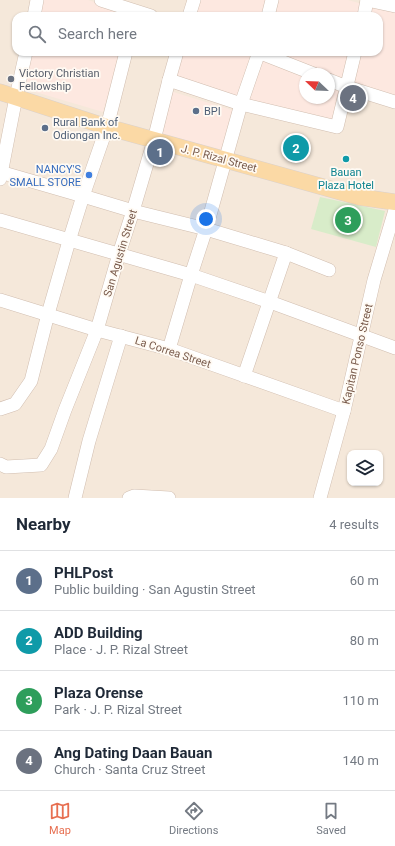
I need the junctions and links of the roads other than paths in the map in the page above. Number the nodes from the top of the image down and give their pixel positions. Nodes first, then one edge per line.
1 (37, 0) edge
2 (101, 0) edge
3 (194, 0) edge
4 (272, 0) edge
5 (367, 0) edge
6 (395, 6) edge
7 (138, 9) edge
8 (35, 12) edge
9 (190, 12) edge
10 (269, 12) edge
11 (365, 12) edge
12 (25, 56) edge
13 (125, 56) edge
14 (176, 56) edge
15 (258, 56) edge
16 (269, 56) edge
17 (354, 56) edge
18 (299, 68) edge
19 (168, 80) junction
20 (335, 82) edge
21 (347, 87) junction
22 (0, 92) edge
23 (16, 97) junction
24 (395, 102) edge
25 (241, 104) junction
26 (107, 127) junction
27 (154, 140) junction
28 (226, 160) junction
29 (0, 174) edge
30 (83, 196) junction
31 (395, 202) edge
32 (395, 210) edge
33 (133, 211) junction
34 (0, 220) edge
35 (206, 229) junction
36 (69, 241) junction
37 (286, 253) junction
38 (119, 254) junction
39 (329, 270) dead end
40 (191, 275) junction
41 (0, 300) edge
42 (270, 302) junction
43 (48, 314) junction
44 (97, 330) junction
45 (362, 335) junction
46 (122, 336) junction
47 (395, 348) edge
48 (169, 349) junction
49 (244, 376) junction
50 (0, 409) edge
51 (344, 411) junction
52 (0, 464) edge
53 (75, 498) edge
54 (129, 498) edge
55 (169, 498) edge
56 (320, 498) edge

1 - 8 street
2 - 7 street
3 - 9 street
4 - 10 street
5 - 6 street
5 - 11 street
12 - 23 street
13 - 26 street
14 - 19 street, San Agustin Street
15 - 25 street
16 - 18 street
17 - 21 street
19 - 25 street
19 - 27 street, San Agustin Street
20 - 21 street
21 - 24 street
21 - 25 street
22 - 23 main road, J. P. Rizal Street
23 - 26 main road, J. P. Rizal Street
23 - 29 street
25 - 28 street
26 - 27 main road, J. P. Rizal Street
26 - 30 street
27 - 28 main road, J. P. Rizal Street
27 - 33 street, San Agustin Street
28 - 31 main road, J. P. Rizal Street
28 - 35 street
29 - 30 street
30 - 33 street
30 - 36 street
32 - 45 street, Kapitan Ponso Street
33 - 35 street
33 - 38 street, San Agustin Street
34 - 36 street
35 - 37 street
35 - 40 street
36 - 38 street
36 - 43 street
37 - 39 street
37 - 42 street
38 - 40 street
38 - 44 street, San Agustin Street
40 - 42 street
40 - 48 street
41 - 43 street, La Correa Street
42 - 45 street
42 - 49 street
43 - 44 street, La Correa Street
43 - 50 street
44 - 46 street, La Correa Street
44 - 52 street, San Agustin Street
45 - 47 street
45 - 51 street, Kapitan Ponso Street
46 - 48 street, La Correa Street
46 - 53 street
48 - 49 street, La Correa Street
49 - 51 street, La Correa Street
51 - 56 street, Kapitan Ponso Street
54 - 55 street

